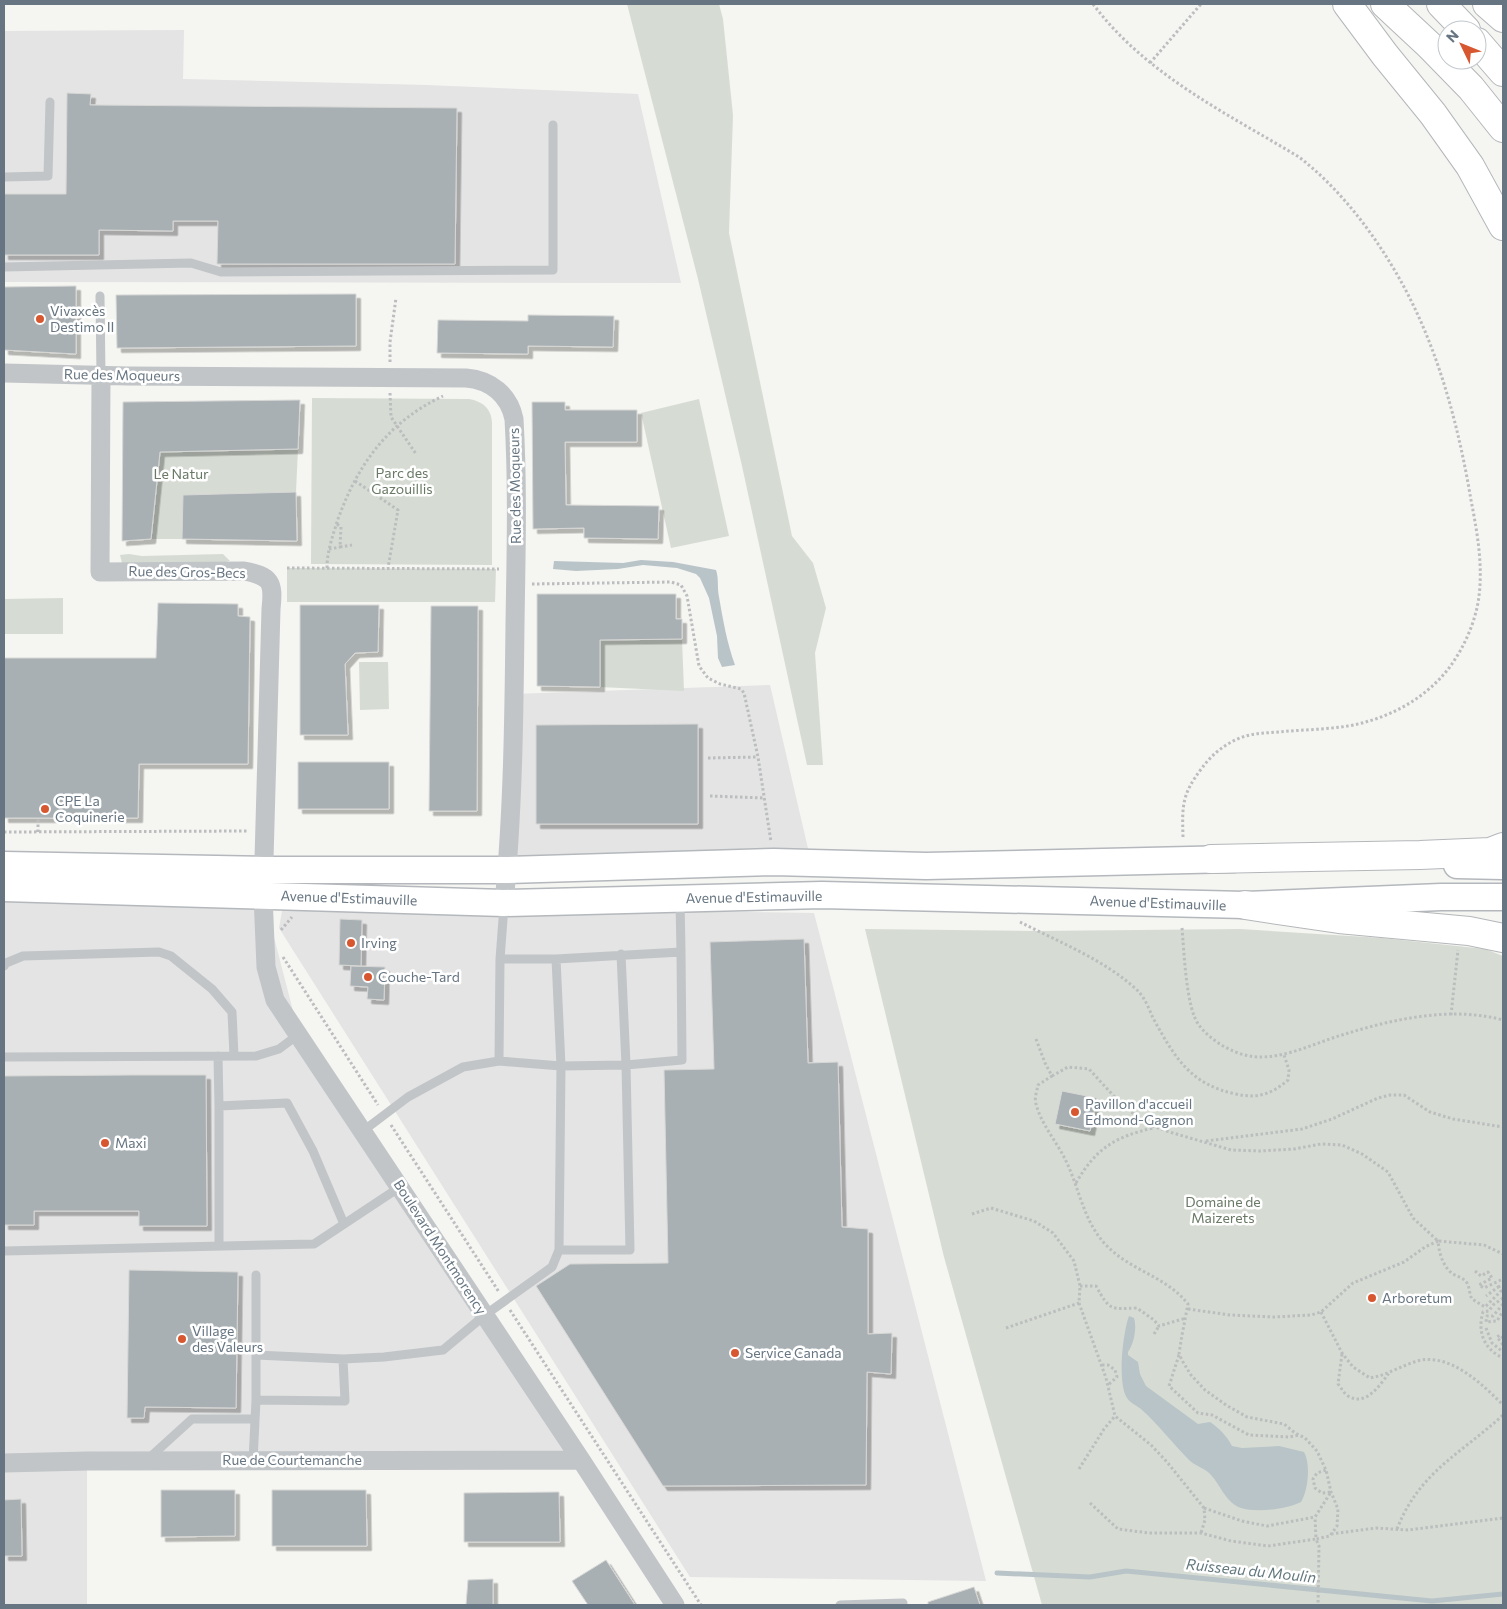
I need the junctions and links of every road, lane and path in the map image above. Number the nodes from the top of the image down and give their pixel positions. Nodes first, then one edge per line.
1 (1093, 4) edge
2 (1201, 4) edge
3 (1347, 4) edge
4 (1385, 4) edge
5 (1441, 4) edge
6 (1487, 4) edge
7 (1503, 18) edge
8 (1456, 20) edge
9 (1487, 54) edge
10 (1150, 63) junction
11 (1503, 72) edge
12 (50, 102) dead end
13 (553, 125) dead end
14 (1503, 128) edge
15 (4, 177) edge
16 (1503, 226) edge
17 (4, 267) edge
18 (100, 296) dead end
19 (396, 298) dead end
20 (390, 362) dead end
21 (4, 373) edge
22 (101, 375) junction
23 (443, 396) dead end
24 (390, 406) dead end
25 (396, 426) junction
26 (416, 454) dead end
27 (355, 481) junction
28 (337, 524) junction
29 (352, 545) dead end
30 (340, 547) junction
31 (329, 549) junction
32 (286, 568) dead end
33 (327, 568) junction
34 (388, 568) junction
35 (499, 569) dead end
36 (529, 584) dead end
37 (708, 758) dead end
38 (758, 758) junction
39 (710, 796) dead end
40 (764, 798) junction
41 (38, 818) dead end
42 (266, 831) junction
43 (4, 832) edge
44 (38, 832) junction
45 (1183, 837) dead end
46 (1503, 846) edge
47 (1211, 859) junction
48 (774, 862) junction
49 (4, 866) edge
50 (1503, 866) edge
51 (264, 870) junction
52 (507, 870) junction
53 (4, 888) edge
54 (263, 895) junction
55 (1503, 897) edge
56 (680, 899) junction
57 (504, 903) junction
58 (1245, 905) junction
59 (1182, 928) dead end
60 (1460, 930) junction
61 (1049, 937) dead end
62 (1503, 938) edge
63 (681, 952) junction
64 (621, 954) junction
65 (500, 959) junction
66 (556, 959) junction
67 (4, 966) edge
68 (1451, 1015) junction
69 (1503, 1020) edge
70 (299, 1034) junction
71 (1036, 1039) dead end
72 (1284, 1055) junction
73 (218, 1056) junction
74 (234, 1056) junction
75 (4, 1057) edge
76 (499, 1061) junction
77 (626, 1065) junction
78 (561, 1066) junction
79 (1052, 1076) junction
80 (219, 1106) junction
81 (1155, 1127) junction
82 (1503, 1127) edge
83 (363, 1131) junction
84 (1204, 1142) junction
85 (1076, 1184) junction
86 (400, 1187) junction
87 (972, 1214) dead end
88 (344, 1224) junction
89 (1438, 1241) junction
90 (219, 1246) junction
91 (559, 1250) junction
92 (4, 1251) edge
93 (1503, 1254) edge
94 (1475, 1272) dead end
95 (256, 1275) dead end
96 (1503, 1278) edge
97 (1503, 1285) edge
98 (1080, 1286) junction
99 (1498, 1287) junction
100 (1502, 1291) edge
101 (1486, 1296) dead end
102 (1503, 1298) edge
103 (1079, 1304) junction
104 (1503, 1304) edge
105 (1188, 1309) junction
106 (1503, 1311) edge
107 (1321, 1312) junction
108 (485, 1315) junction
109 (1186, 1318) junction
110 (1159, 1326) junction
111 (1006, 1328) dead end
112 (1486, 1328) dead end
113 (1154, 1334) dead end
114 (1503, 1338) edge
115 (1503, 1345) edge
116 (1503, 1352) edge
117 (1342, 1353) junction
118 (1180, 1354) junction
119 (256, 1355) junction
120 (1503, 1358) edge
121 (343, 1359) junction
122 (1101, 1365) junction
123 (1389, 1373) junction
124 (1108, 1385) junction
125 (256, 1400) junction
126 (1503, 1406) edge
127 (1503, 1415) edge
128 (1115, 1416) junction
129 (255, 1419) junction
130 (1300, 1435) junction
131 (581, 1460) junction
132 (146, 1461) junction
133 (253, 1461) junction
134 (4, 1463) edge
135 (1079, 1469) dead end
136 (1326, 1470) junction
137 (1331, 1492) junction
138 (1090, 1503) dead end
139 (1204, 1508) junction
140 (1316, 1517) junction
141 (1503, 1518) edge
142 (1397, 1529) junction
143 (1201, 1533) junction
144 (1331, 1534) junction
145 (1316, 1539) junction
146 (904, 1603) dead end
147 (1318, 1603) edge
148 (675, 1605) edge
149 (840, 1605) edge
150 (846, 1605) edge

1 - 10 path
2 - 10 path
3 - 16 highway
4 - 14 highway
5 - 8 highway
6 - 7 highway
9 - 11 highway
10 - 45 path
12 - 15 lane
13 - 17 lane
18 - 22 lane
19 - 20 path
21 - 22 street, Rue des Moqueurs
22 - 42 street, Rue des Gros-Becs
22 - 52 street, Rue des Moqueurs
23 - 25 path
24 - 25 path
25 - 26 path
25 - 27 path
27 - 28 path
27 - 34 path
28 - 30 path
28 - 31 path
29 - 30 path
30 - 31 path
31 - 33 path
32 - 33 path
33 - 34 path
34 - 35 path
36 - 38 path
37 - 38 path
38 - 40 path
39 - 40 path
40 - 48 path
41 - 44 path
42 - 44 path
42 - 51 street, Rue des Gros-Becs
43 - 44 path
46 - 47 highway
47 - 48 main road, Avenue d'Estimauville
47 - 50 main road, Avenue d'Estimauville
48 - 52 main road, Avenue d'Estimauville
49 - 51 main road, Avenue d'Estimauville
51 - 52 main road, Avenue d'Estimauville
51 - 54 street, Boulevard Montmorency
52 - 57 street, Rue des Moqueurs
53 - 54 main road, Avenue d'Estimauville
54 - 57 main road, Avenue d'Estimauville
54 - 70 street, Boulevard Montmorency
55 - 58 main road, Avenue d'Estimauville
56 - 57 main road, Avenue d'Estimauville
56 - 58 main road, Avenue d'Estimauville
56 - 63 lane
57 - 65 lane
58 - 60 highway
59 - 72 path
60 - 62 highway
60 - 68 path
61 - 72 path
63 - 64 lane
63 - 77 lane
64 - 66 lane
64 - 77 lane
65 - 66 lane
65 - 76 lane
66 - 78 lane
67 - 74 lane
68 - 69 path
68 - 72 path
70 - 74 lane
70 - 83 street, Boulevard Montmorency
71 - 79 path
73 - 74 lane
73 - 75 lane
73 - 80 lane
76 - 78 lane
76 - 83 lane
77 - 78 lane
77 - 91 lane
78 - 91 lane
79 - 81 path
79 - 85 path
80 - 88 lane
80 - 90 lane
81 - 84 path
81 - 85 path
82 - 84 path
83 - 86 street, Boulevard Montmorency
84 - 89 path
85 - 105 path
86 - 88 lane
86 - 108 street, Boulevard Montmorency
87 - 98 path
88 - 90 lane
89 - 93 path
89 - 100 path
89 - 107 path
90 - 92 lane
91 - 108 lane
94 - 96 path
95 - 119 lane
97 - 99 path
98 - 103 path
98 - 110 path
99 - 100 path
99 - 101 path
102 - 120 path
103 - 111 path
103 - 122 path
104 - 106 path
105 - 107 path
105 - 109 path
107 - 117 path
108 - 121 lane
108 - 131 street, Boulevard Montmorency
109 - 110 path
109 - 118 path
110 - 113 path
112 - 116 path
114 - 115 path
117 - 123 path
117 - 123 path
118 - 130 path
118 - 130 path
119 - 121 lane
119 - 125 lane
121 - 125 lane
122 - 124 path
122 - 124 path
123 - 126 path
124 - 128 path
125 - 129 lane
127 - 142 path
128 - 135 path
128 - 139 path
129 - 132 lane
129 - 133 lane
130 - 136 path
131 - 133 street, Rue de Courtemanche
131 - 148 street, Boulevard Montmorency
132 - 133 street, Rue de Courtemanche
132 - 134 street, Rue de Courtemanche
136 - 137 path
136 - 137 path
137 - 140 path
137 - 144 path
138 - 143 path
139 - 140 path
139 - 143 path
140 - 145 path
141 - 142 path
142 - 144 path
143 - 145 path
144 - 145 path
145 - 147 path
146 - 150 lane
149 - 150 lane

